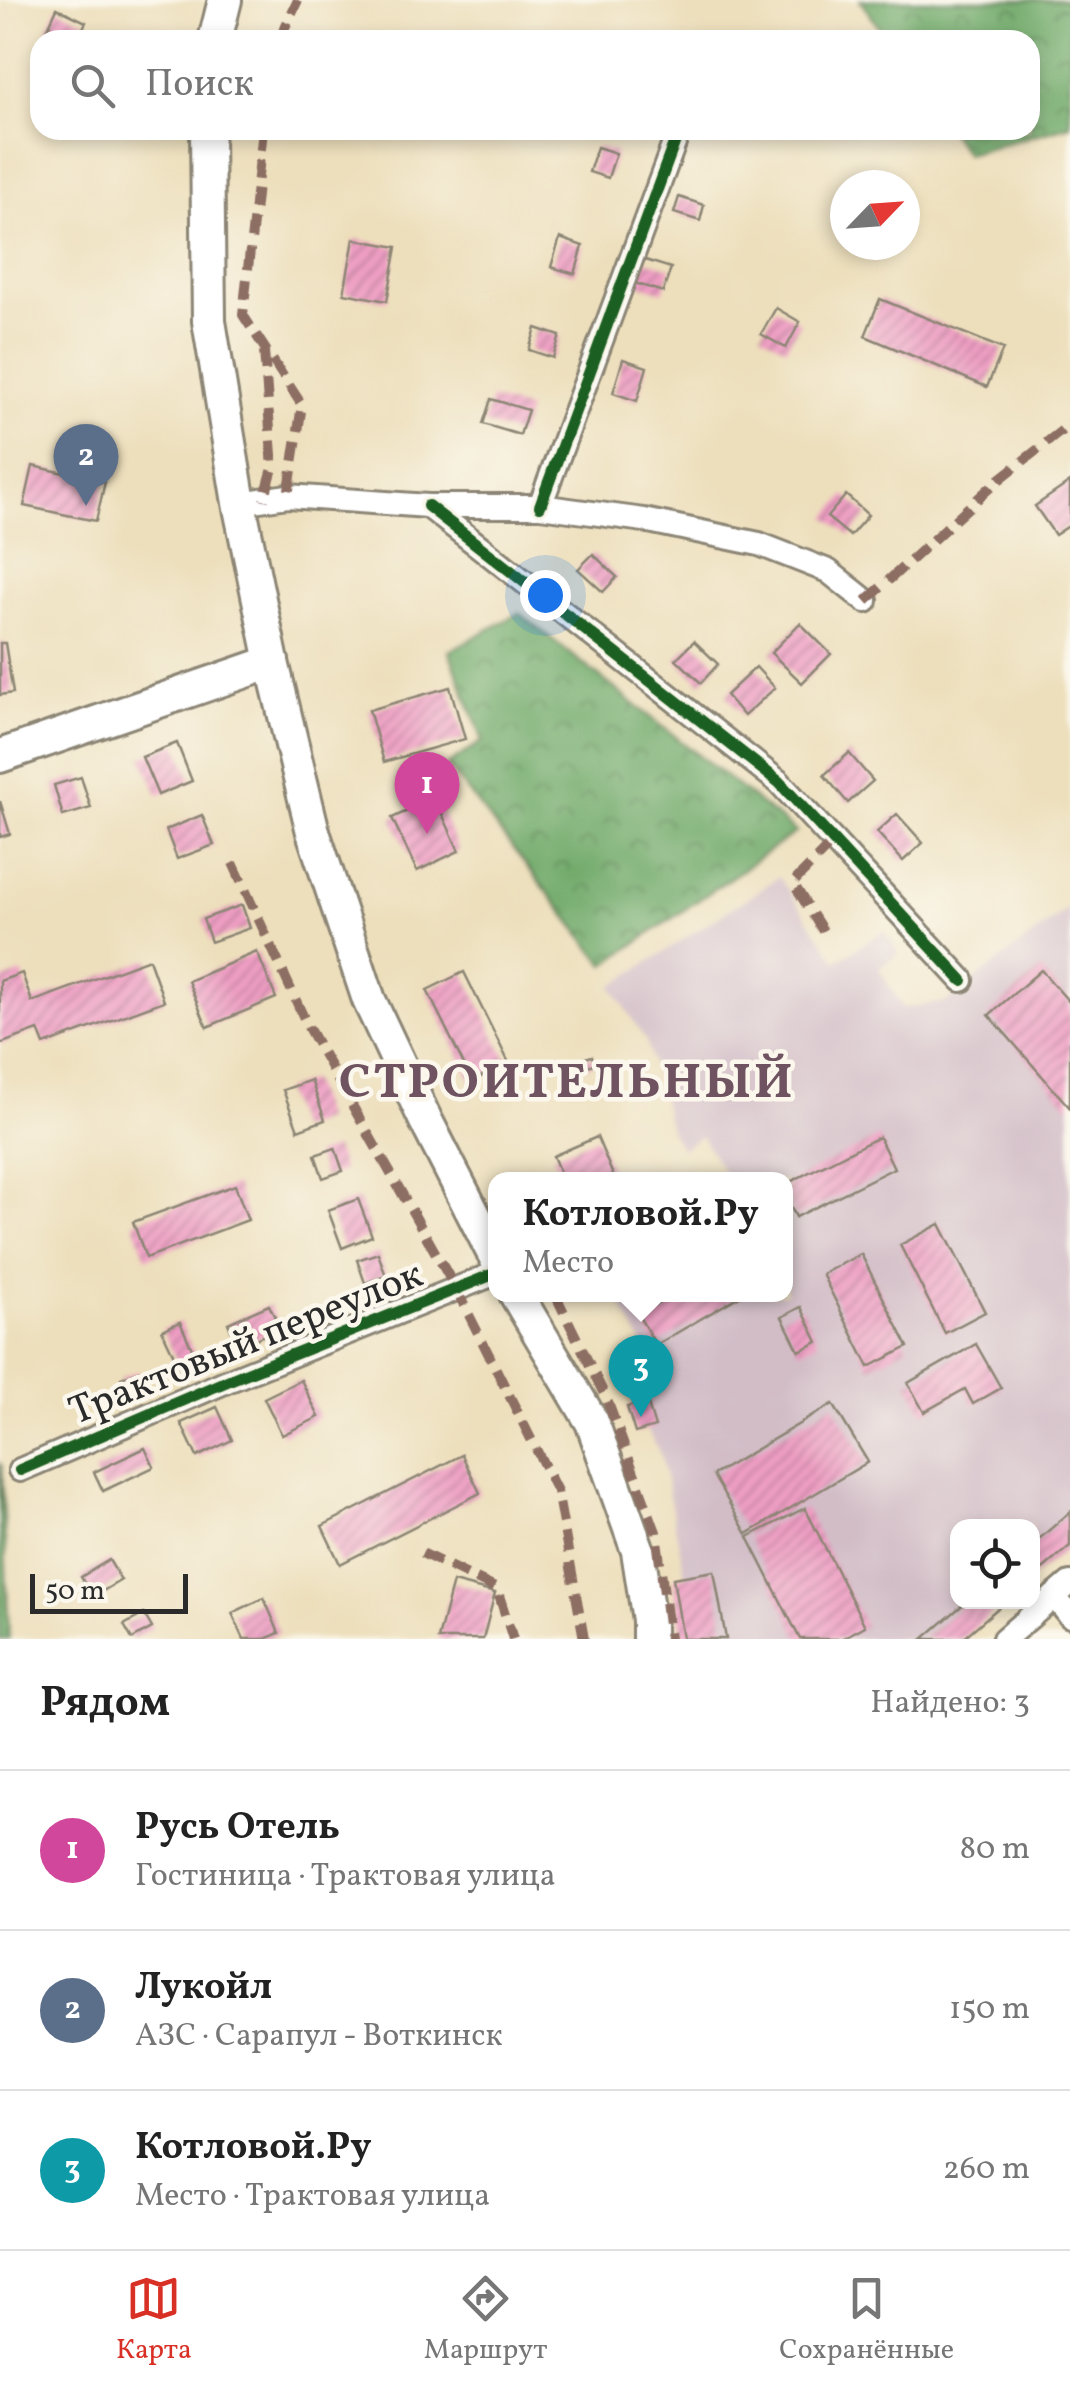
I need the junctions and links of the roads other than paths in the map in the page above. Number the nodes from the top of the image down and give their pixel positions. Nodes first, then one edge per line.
1 (225, 0) edge
2 (218, 30) edge
3 (207, 140) edge
4 (674, 140) edge
5 (240, 503) junction
6 (428, 506) junction
7 (540, 506) junction
8 (866, 601) dead end
9 (272, 662) junction
10 (0, 756) edge
11 (962, 980) dead end
12 (488, 1242) edge
13 (488, 1276) edge
14 (521, 1302) edge
15 (20, 1470) dead end
16 (1062, 1589) edge
17 (1070, 1616) edge
18 (650, 1639) edge
19 (1004, 1639) edge

1 - 2 main road
3 - 5 main road
4 - 7 street
5 - 6 street
5 - 9 main road
6 - 7 street
6 - 11 street
7 - 8 street
9 - 10 main road
9 - 12 main road
13 - 15 street, Трактовый переулок
14 - 18 main road
16 - 17 street
16 - 19 street

